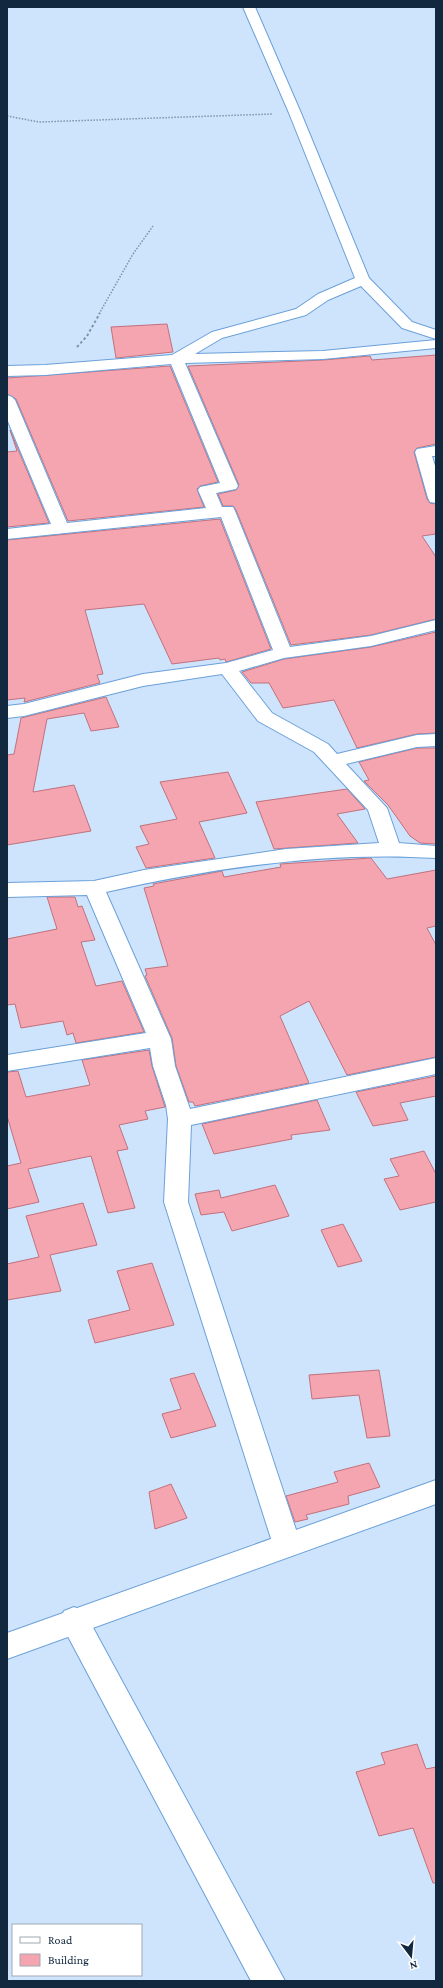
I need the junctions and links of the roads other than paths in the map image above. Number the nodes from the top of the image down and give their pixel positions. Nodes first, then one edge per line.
1 (249, 7) edge
2 (363, 280) junction
3 (436, 335) edge
4 (436, 344) edge
5 (176, 359) junction
6 (7, 372) edge
7 (7, 400) edge
8 (436, 451) edge
9 (436, 498) edge
10 (216, 512) junction
11 (61, 529) junction
12 (7, 534) edge
13 (436, 624) edge
14 (283, 654) junction
15 (227, 668) junction
16 (7, 712) edge
17 (436, 740) edge
18 (333, 761) junction
19 (391, 849) junction
20 (436, 852) edge
21 (94, 888) junction
22 (7, 890) edge
23 (160, 1039) junction
24 (7, 1062) edge
25 (436, 1066) edge
26 (180, 1119) junction
27 (436, 1492) edge
28 (287, 1545) junction
29 (74, 1620) junction
30 (7, 1646) edge
31 (269, 1981) edge

1 - 2 street
2 - 3 street
2 - 5 street
4 - 5 street
5 - 6 street
5 - 10 street
7 - 11 street
8 - 9 street
10 - 11 street
10 - 14 street
11 - 12 street
13 - 14 street
14 - 15 street
15 - 16 street
15 - 18 street
17 - 18 street
18 - 19 street
19 - 20 street
19 - 21 street
21 - 22 street
21 - 23 street
23 - 24 street
23 - 26 street
25 - 26 street
26 - 28 street
27 - 28 street
28 - 29 street
29 - 30 street
29 - 31 street

